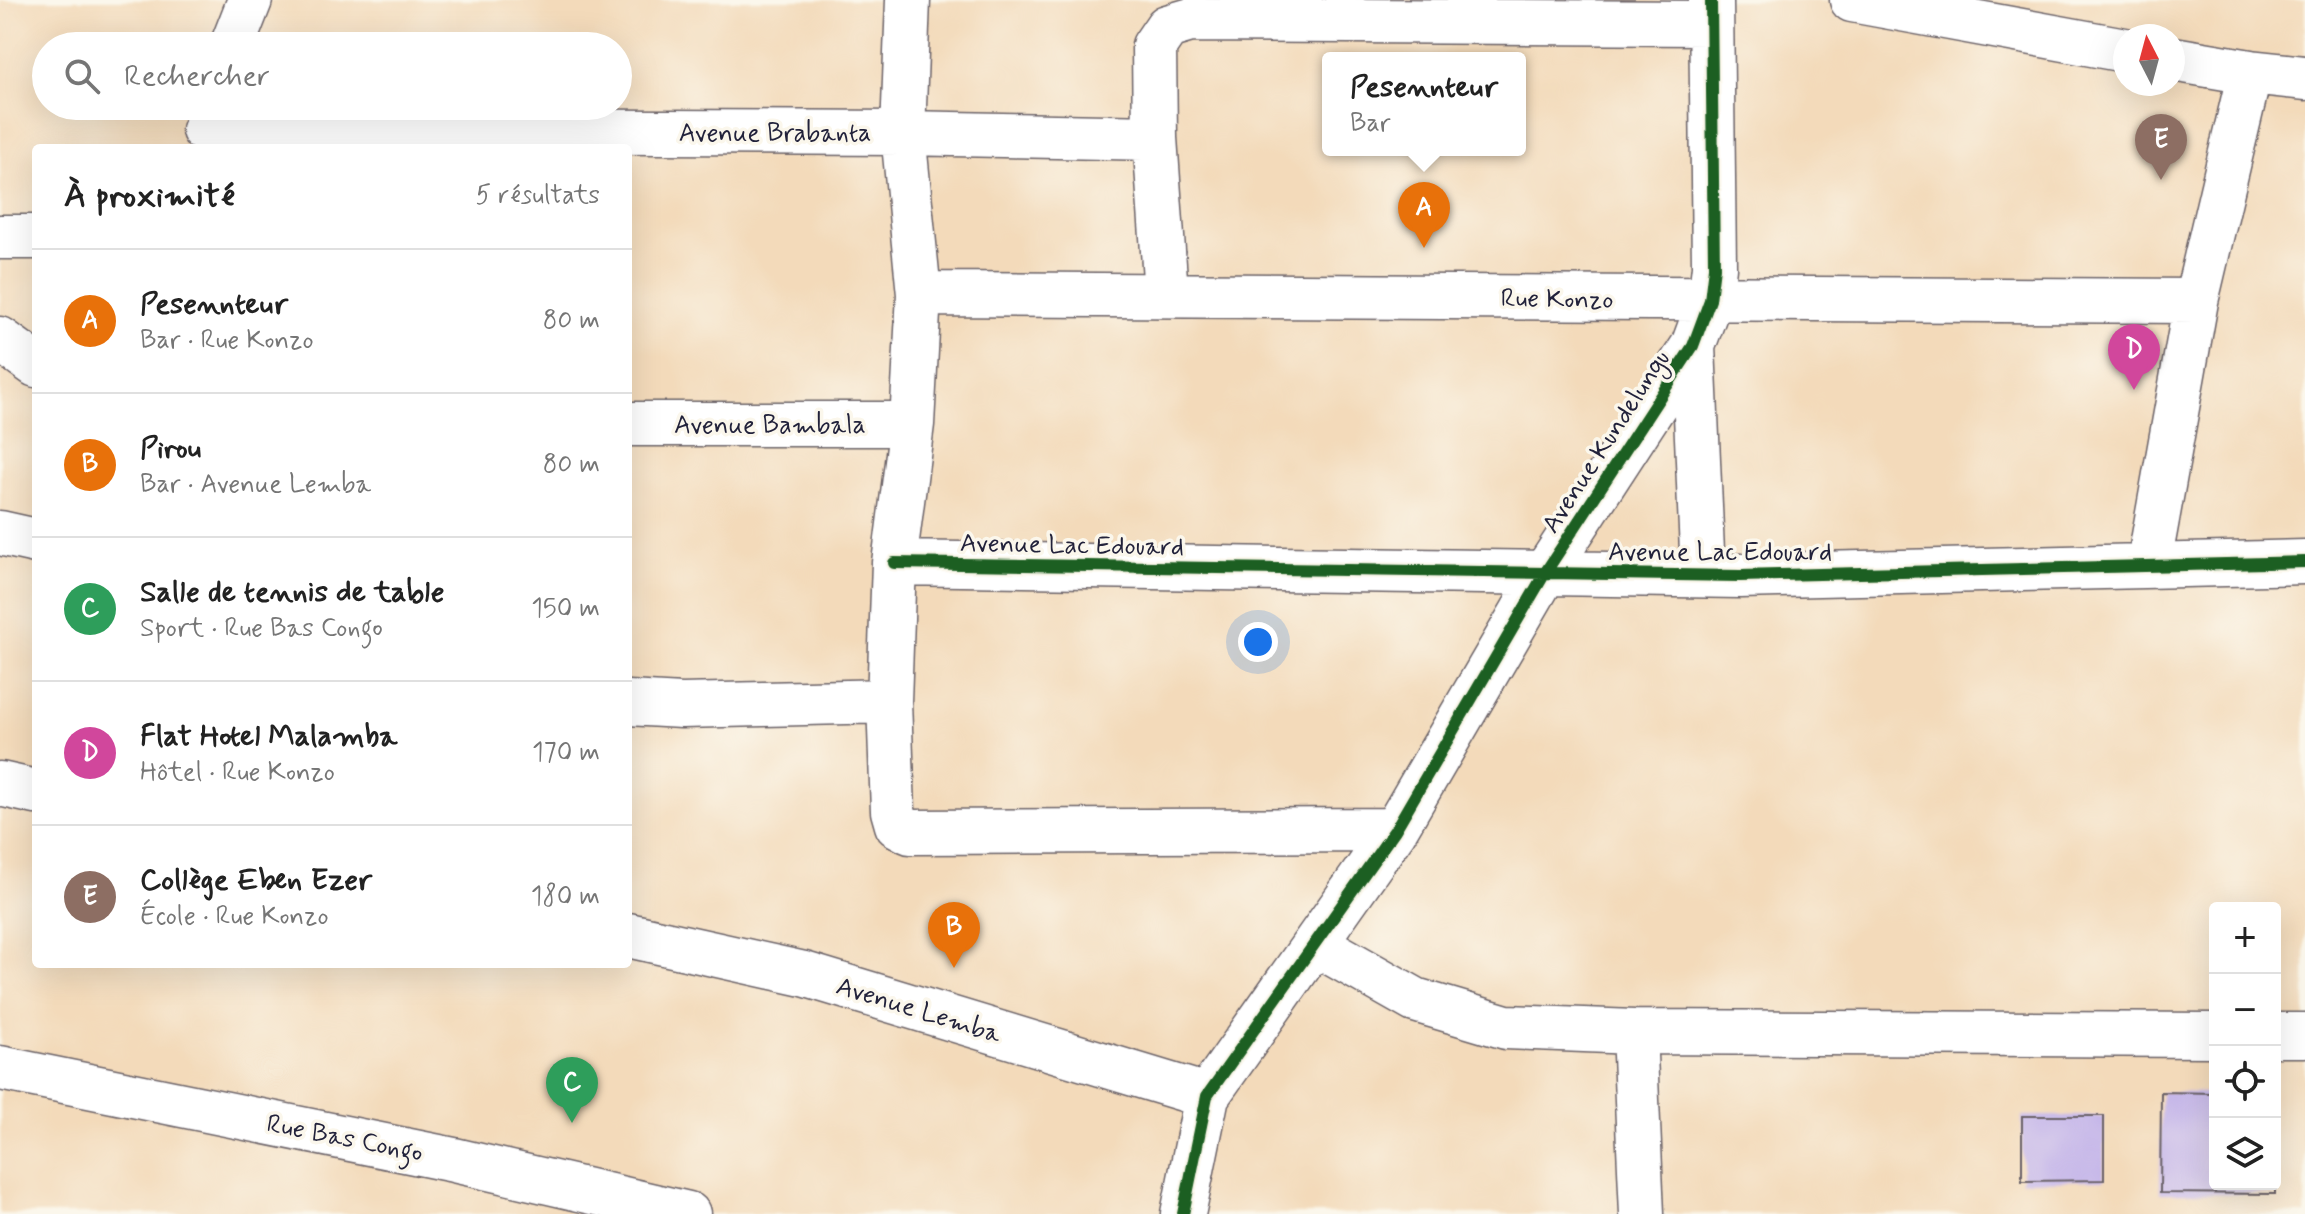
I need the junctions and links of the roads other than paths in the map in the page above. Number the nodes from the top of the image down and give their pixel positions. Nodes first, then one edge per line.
1 (250, 0) edge
2 (908, 0) edge
3 (1852, 0) edge
4 (1710, 12) edge
5 (237, 32) edge
6 (2113, 48) edge
7 (2185, 61) edge
8 (2250, 72) junction
9 (2305, 78) edge
10 (205, 128) edge
11 (903, 133) junction
12 (1155, 138) junction
13 (0, 237) edge
14 (32, 237) edge
15 (1166, 293) junction
16 (919, 294) junction
17 (1710, 300) junction
18 (2196, 301) junction
19 (0, 339) edge
20 (1693, 346) junction
21 (32, 362) edge
22 (632, 424) edge
23 (912, 424) junction
24 (0, 533) edge
25 (32, 540) edge
26 (2305, 562) edge
27 (894, 563) junction
28 (2149, 564) junction
29 (1545, 573) junction
30 (1703, 575) junction
31 (889, 701) junction
32 (632, 703) edge
33 (0, 784) edge
34 (32, 791) edge
35 (1395, 830) junction
36 (632, 936) edge
37 (1316, 944) junction
38 (1634, 1032) junction
39 (2209, 1035) edge
40 (2281, 1035) edge
41 (2305, 1035) edge
42 (0, 1068) edge
43 (1207, 1096) junction
44 (688, 1214) edge
45 (1183, 1214) edge
46 (1642, 1214) edge

1 - 5 street
2 - 11 street
3 - 6 street
4 - 12 street
4 - 17 street, Avenue Kundelungu
7 - 8 street
8 - 9 street
8 - 18 street
10 - 11 street, Avenue Brabanta
11 - 12 street, Avenue Brabanta
11 - 16 street
12 - 15 street
13 - 14 street
15 - 16 street, Rue Konzo
15 - 17 street, Rue Konzo
16 - 23 street
17 - 18 street, Rue Konzo
17 - 20 street, Avenue Kundelungu
18 - 28 street
19 - 21 street
20 - 29 street, Avenue Kundelungu
20 - 30 street
22 - 23 street, Avenue Bambala
23 - 27 street
24 - 25 street
26 - 28 street, Avenue Lac Edouard
27 - 29 street, Avenue Lac Edouard
27 - 31 street
28 - 30 street, Avenue Lac Edouard
29 - 30 street, Avenue Lac Edouard
29 - 35 street, Avenue Kundelungu
31 - 32 street
31 - 35 street
33 - 34 street
35 - 37 street, Avenue Kundelungu
36 - 43 street, Avenue Lemba
37 - 38 street
37 - 43 street, Avenue Kundelungu
38 - 39 street
38 - 46 street
40 - 41 street
42 - 44 street, Rue Bas Congo
43 - 45 street

